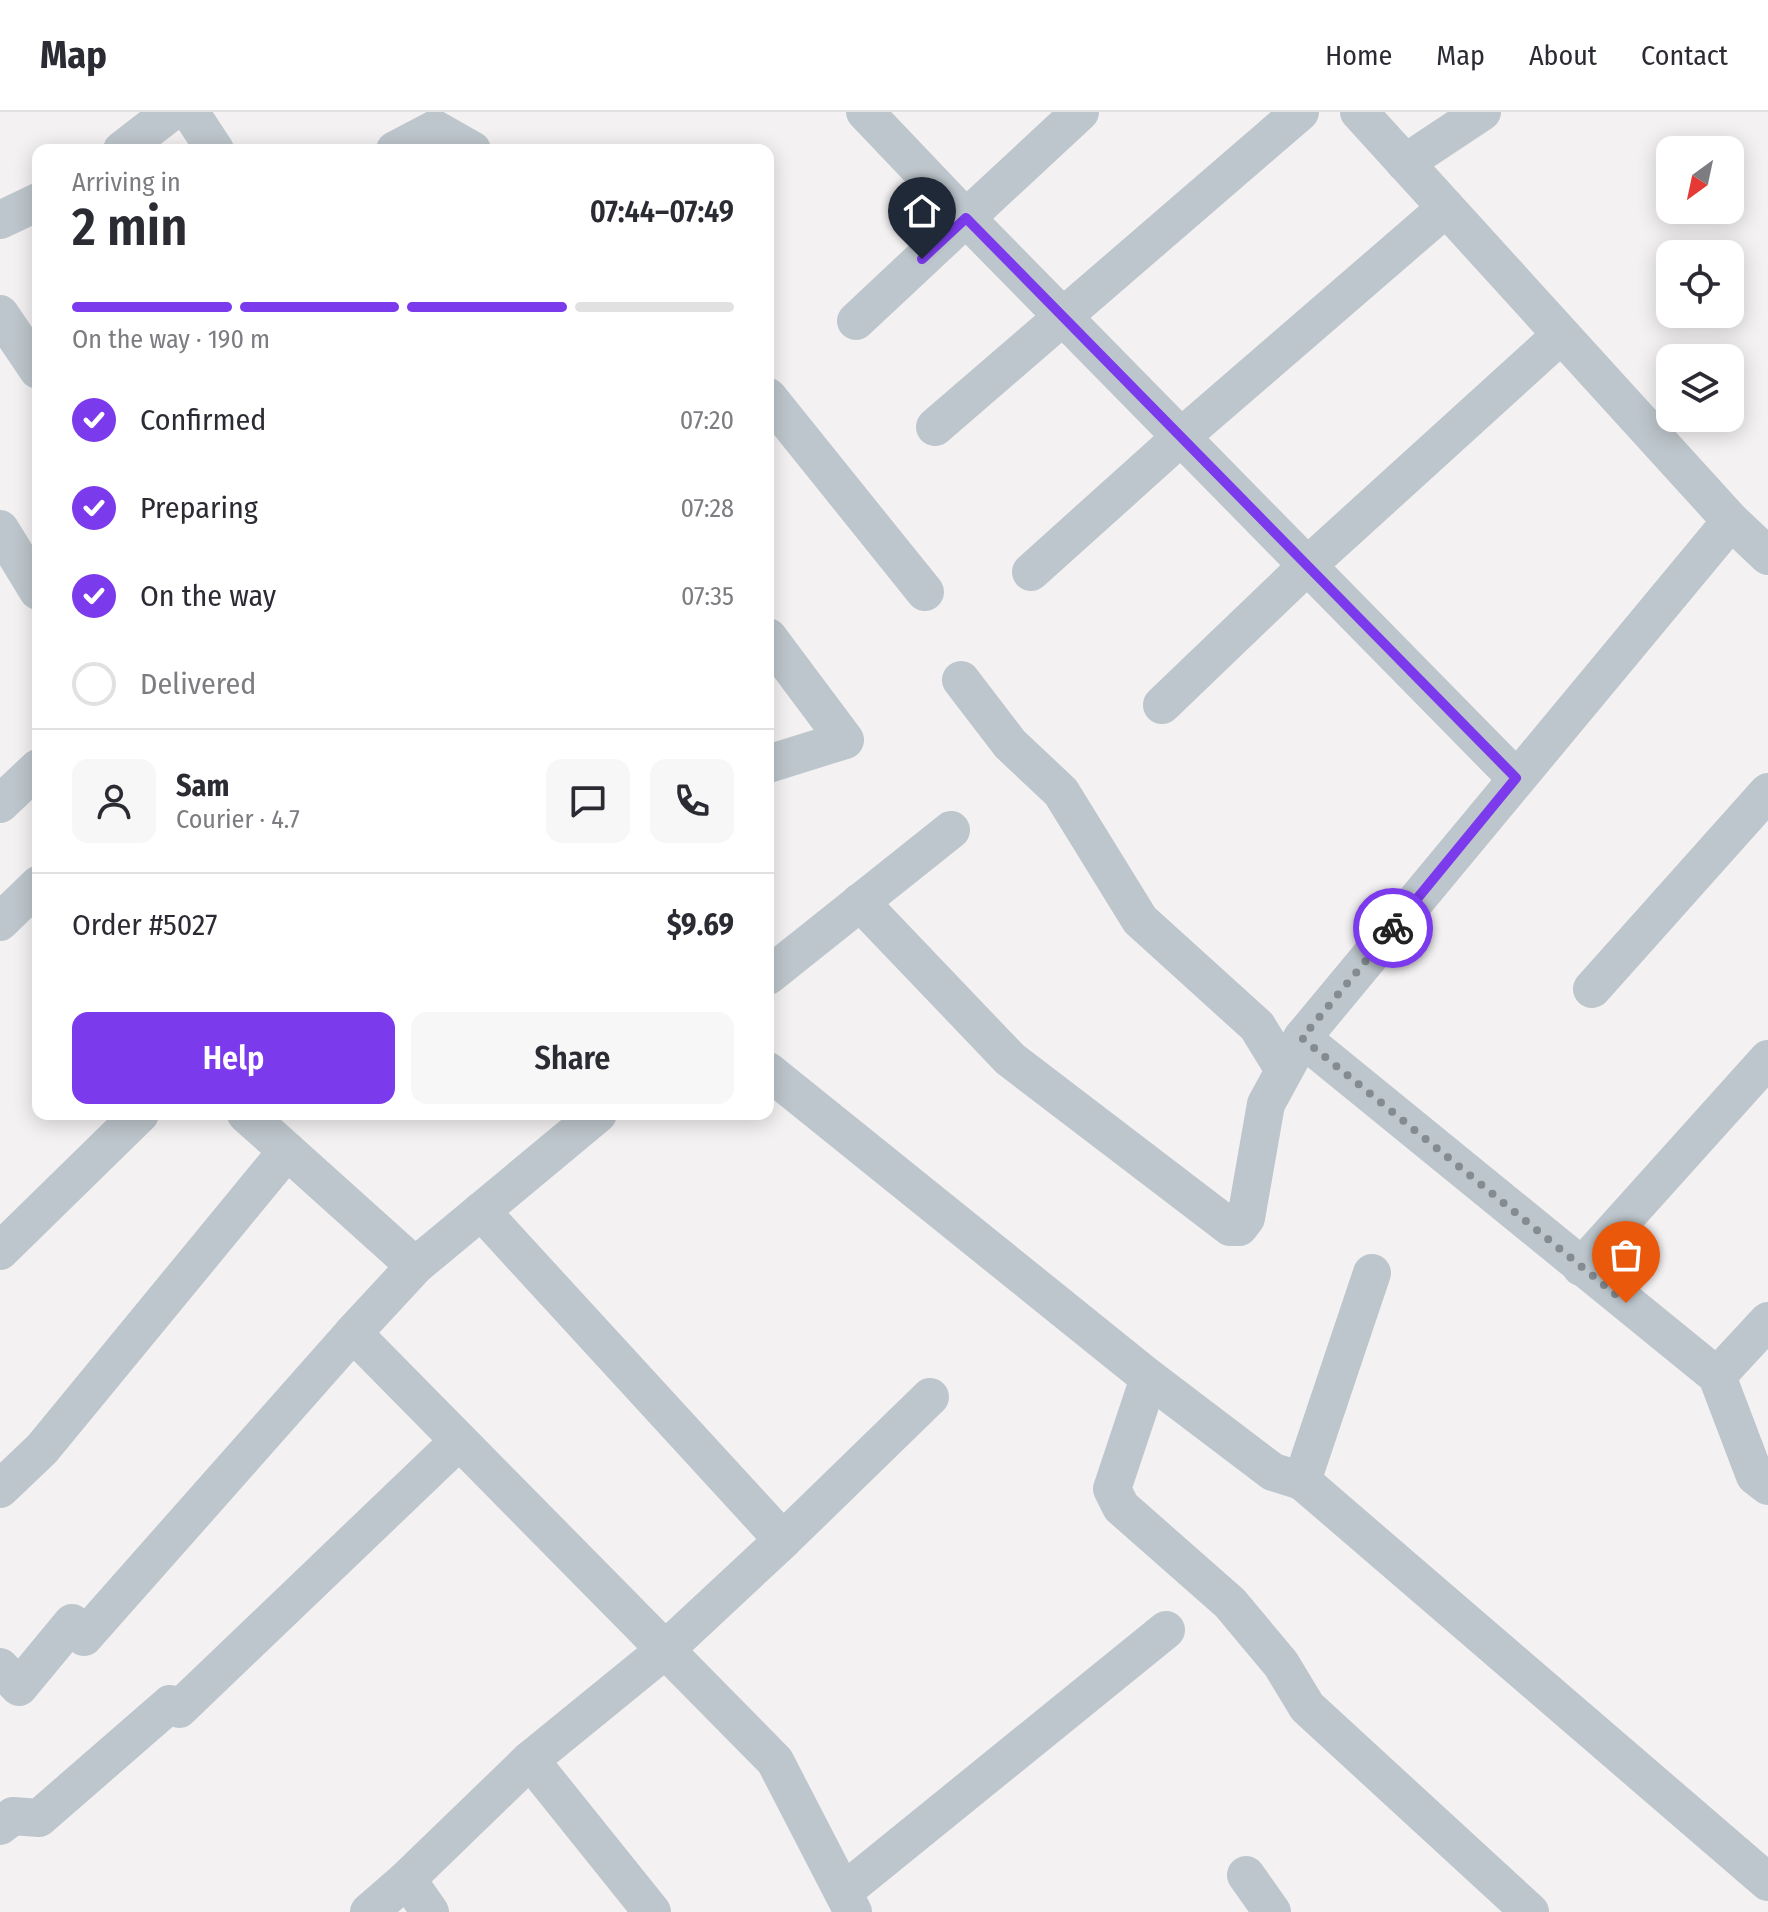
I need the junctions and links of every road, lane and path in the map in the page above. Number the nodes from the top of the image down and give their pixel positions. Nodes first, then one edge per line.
1 (171, 112) edge
2 (190, 112) edge
3 (865, 112) edge
4 (1080, 112) edge
5 (1300, 112) edge
6 (1359, 112) edge
7 (1482, 112) edge
8 (130, 144) edge
9 (211, 144) edge
10 (406, 144) edge
11 (461, 144) edge
12 (1405, 163) junction
13 (32, 205) edge
14 (1446, 208) junction
15 (966, 218) junction
16 (0, 220) edge
17 (0, 314) edge
18 (1063, 316) junction
19 (856, 321) dead end
20 (1561, 335) junction
21 (32, 361) edge
22 (774, 404) edge
23 (935, 427) dead end
24 (1181, 437) junction
25 (1731, 521) junction
26 (0, 529) edge
27 (1768, 556) edge
28 (1308, 565) junction
29 (1031, 572) dead end
30 (32, 581) edge
31 (925, 592) dead end
32 (774, 645) edge
33 (961, 680) dead end
34 (1162, 705) dead end
35 (774, 762) edge
36 (32, 774) edge
37 (1516, 778) junction
38 (1768, 792) edge
39 (0, 804) edge
40 (951, 830) dead end
41 (32, 891) edge
42 (860, 902) junction
43 (0, 922) edge
44 (774, 961) edge
45 (1592, 989) dead end
46 (1293, 1054) junction
47 (1768, 1059) edge
48 (774, 1076) edge
49 (134, 1120) edge
50 (253, 1120) edge
51 (591, 1120) edge
52 (287, 1151) junction
53 (481, 1211) junction
54 (0, 1251) edge
55 (415, 1266) junction
56 (1581, 1267) junction
57 (1372, 1273) dead end
58 (1768, 1321) edge
59 (353, 1333) junction
60 (1717, 1376) junction
61 (1149, 1378) junction
62 (930, 1397) dead end
63 (459, 1441) junction
64 (1302, 1481) junction
65 (1768, 1486) edge
66 (0, 1489) edge
67 (783, 1540) junction
68 (1166, 1630) dead end
69 (665, 1650) junction
70 (0, 1667) edge
71 (530, 1760) junction
72 (0, 1826) edge
73 (1246, 1875) dead end
74 (407, 1879) junction
75 (1768, 1882) edge
76 (848, 1902) edge
77 (369, 1912) edge
78 (430, 1912) edge
79 (652, 1912) edge
80 (1272, 1912) edge
81 (1530, 1912) edge

1 - 8 street
2 - 9 street
3 - 15 street
4 - 15 street
5 - 18 street
6 - 12 street
7 - 12 street
10 - 11 street
12 - 14 street
13 - 16 street
14 - 20 street
14 - 24 street
15 - 18 street
15 - 19 street
17 - 21 street
18 - 23 street
18 - 24 street
20 - 25 street
20 - 28 street
22 - 31 street
24 - 28 street
24 - 29 street
25 - 27 street
25 - 37 street
26 - 30 street
28 - 34 street
28 - 37 street
32 - 35 street
33 - 46 street
36 - 39 street
37 - 46 street
38 - 45 street
40 - 42 street
41 - 43 street
42 - 44 street
42 - 46 street
46 - 56 street
47 - 56 street
48 - 61 street
49 - 54 street
50 - 52 street
51 - 53 street
52 - 55 street
52 - 66 street
53 - 55 street
53 - 67 street
55 - 59 street
56 - 60 street
57 - 64 street
58 - 60 street
59 - 63 street
59 - 70 street
60 - 65 street
61 - 64 street
61 - 81 street
62 - 67 street
63 - 69 street
63 - 72 street
64 - 75 street
67 - 69 street
68 - 76 street
69 - 71 street
69 - 76 street
71 - 74 street
71 - 79 street
73 - 80 street
74 - 77 street
74 - 78 street

